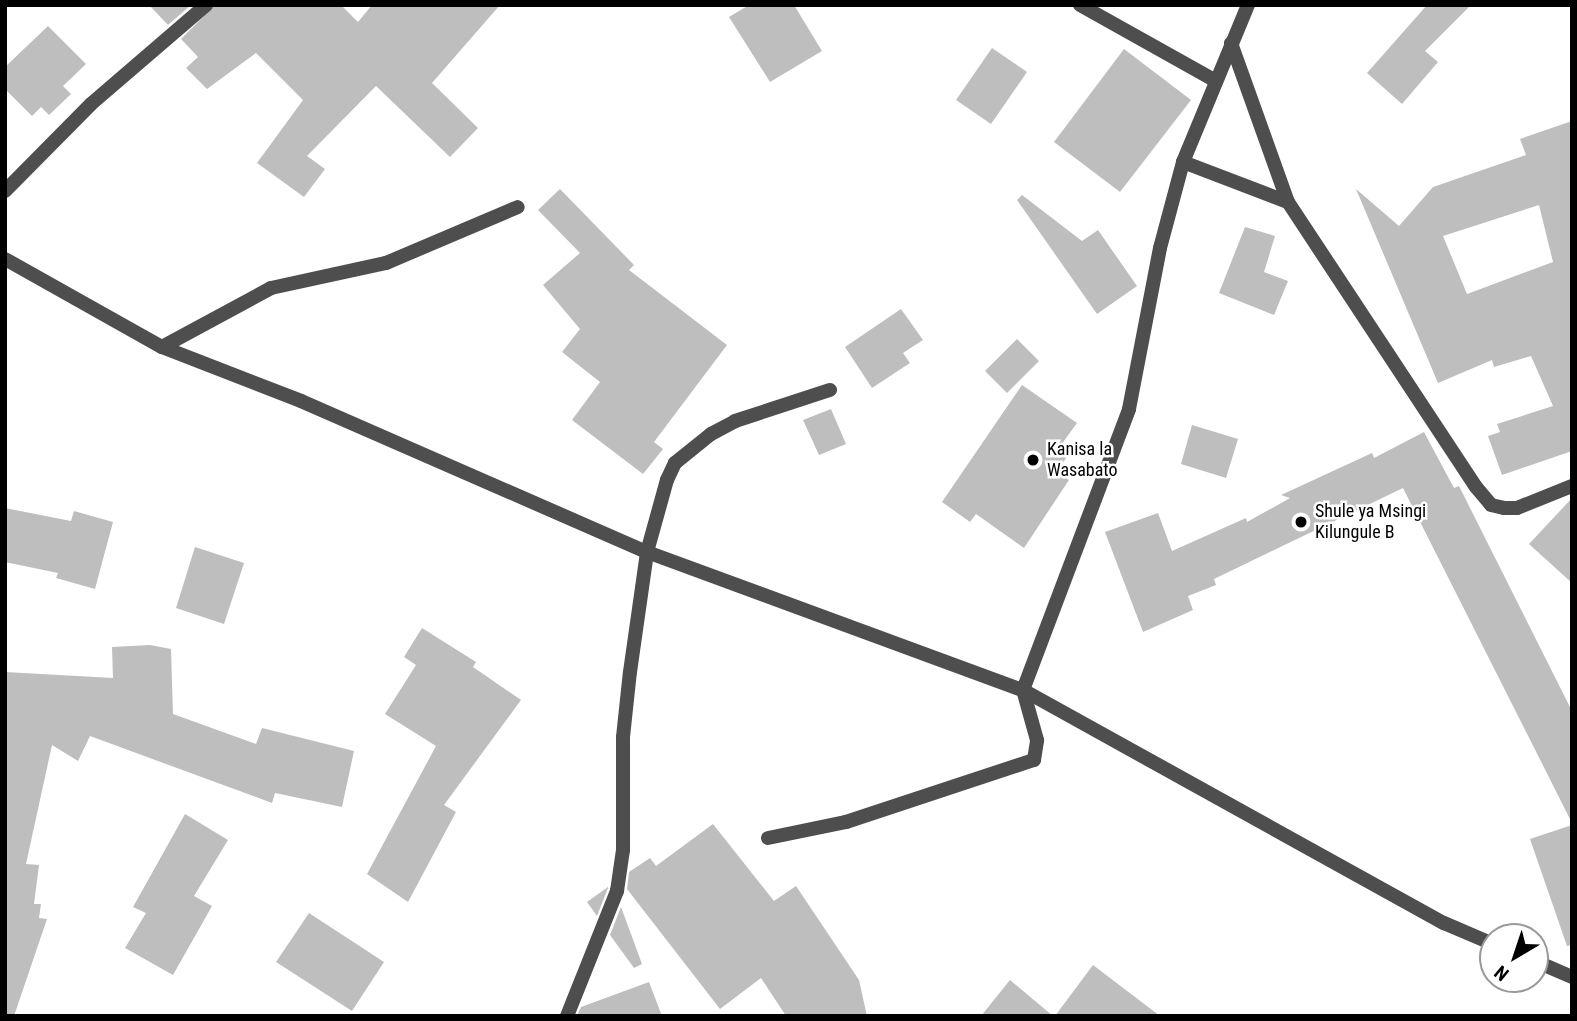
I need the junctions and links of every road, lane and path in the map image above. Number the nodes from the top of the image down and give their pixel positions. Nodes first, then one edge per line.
1 (206, 5) edge
2 (1080, 5) edge
3 (1248, 5) edge
4 (1231, 43) junction
5 (1216, 81) junction
6 (1184, 162) junction
7 (5, 191) edge
8 (1288, 202) junction
9 (518, 207) dead end
10 (5, 260) edge
11 (162, 347) junction
12 (830, 390) dead end
13 (1572, 486) edge
14 (647, 552) junction
15 (1023, 690) junction
16 (768, 838) dead end
17 (1479, 937) edge
18 (1549, 967) edge
19 (1572, 977) edge
20 (567, 1016) edge

1 - 7 street
2 - 5 street
3 - 4 street
4 - 5 street
4 - 8 street
5 - 6 street
6 - 8 street
6 - 15 street
8 - 13 street
9 - 11 street
10 - 11 street
11 - 14 street
12 - 14 street
14 - 15 street
14 - 20 street
15 - 16 street
15 - 17 street
18 - 19 street

